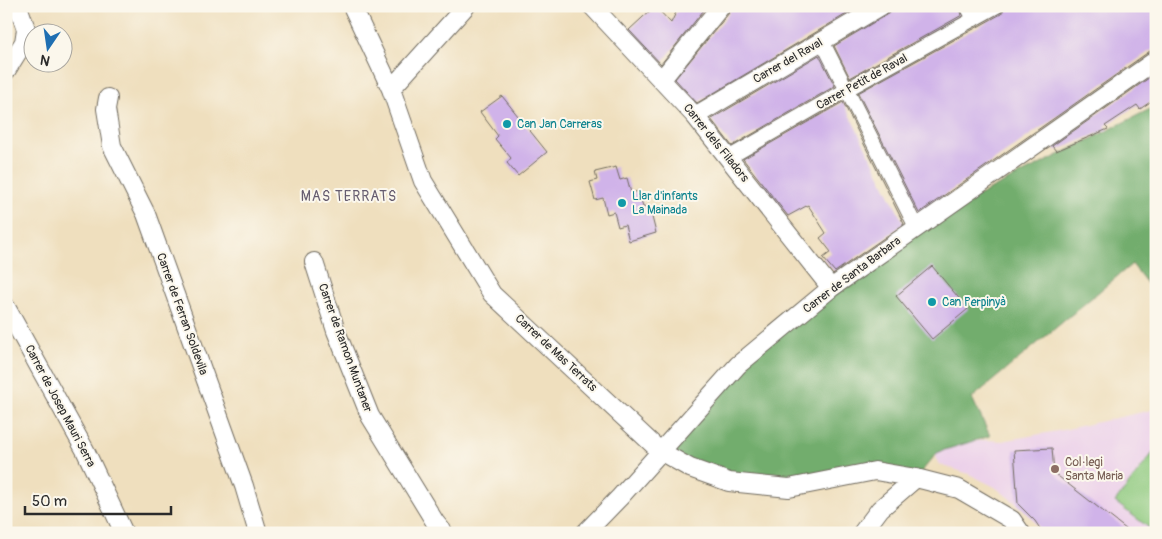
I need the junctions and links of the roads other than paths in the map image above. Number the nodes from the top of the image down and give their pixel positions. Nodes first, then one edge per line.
1 (18, 6) edge
2 (352, 6) edge
3 (466, 6) edge
4 (592, 6) edge
5 (722, 6) edge
6 (881, 6) edge
7 (967, 6) edge
8 (996, 6) edge
9 (974, 19) junction
10 (822, 41) junction
11 (1156, 60) edge
12 (6, 71) edge
13 (662, 78) junction
14 (391, 88) junction
15 (846, 90) junction
16 (108, 98) dead end
17 (695, 116) junction
18 (728, 158) junction
19 (916, 227) junction
20 (314, 262) dead end
21 (831, 288) junction
22 (6, 307) edge
23 (660, 452) junction
24 (916, 478) junction
25 (124, 533) edge
26 (258, 533) edge
27 (444, 533) edge
28 (585, 533) edge
29 (862, 533) edge
30 (1021, 533) edge

1 - 12 street
2 - 14 street, Carrer de Mas Terrats
3 - 14 street
4 - 13 street, Carrer dels Filadors
5 - 13 street
6 - 10 street, Carrer del Raval
7 - 9 street
8 - 9 street, Carrer Petit de Raval
9 - 15 street, Carrer Petit de Raval
10 - 15 street
10 - 17 street, Carrer del Raval
11 - 19 street, Carrer de Santa Barbara
13 - 17 street, Carrer dels Filadors
14 - 23 street, Carrer de Mas Terrats
15 - 18 street, Carrer Petit de Raval
15 - 19 street
16 - 26 street, Carrer de Ferran Soldevila
17 - 18 street, Carrer dels Filadors
18 - 21 street, Carrer dels Filadors
19 - 21 street, Carrer de Santa Barbara
20 - 27 street, Carrer de Ramon Muntaner
21 - 23 street, Carrer de Santa Barbara
22 - 25 street, Carrer de Josep Mauri Serra
23 - 24 street, Carrer de Mas Terrats
23 - 28 street, Carrer de Santa Barbara
24 - 29 street
24 - 30 street, Carrer de Mas Terrats

